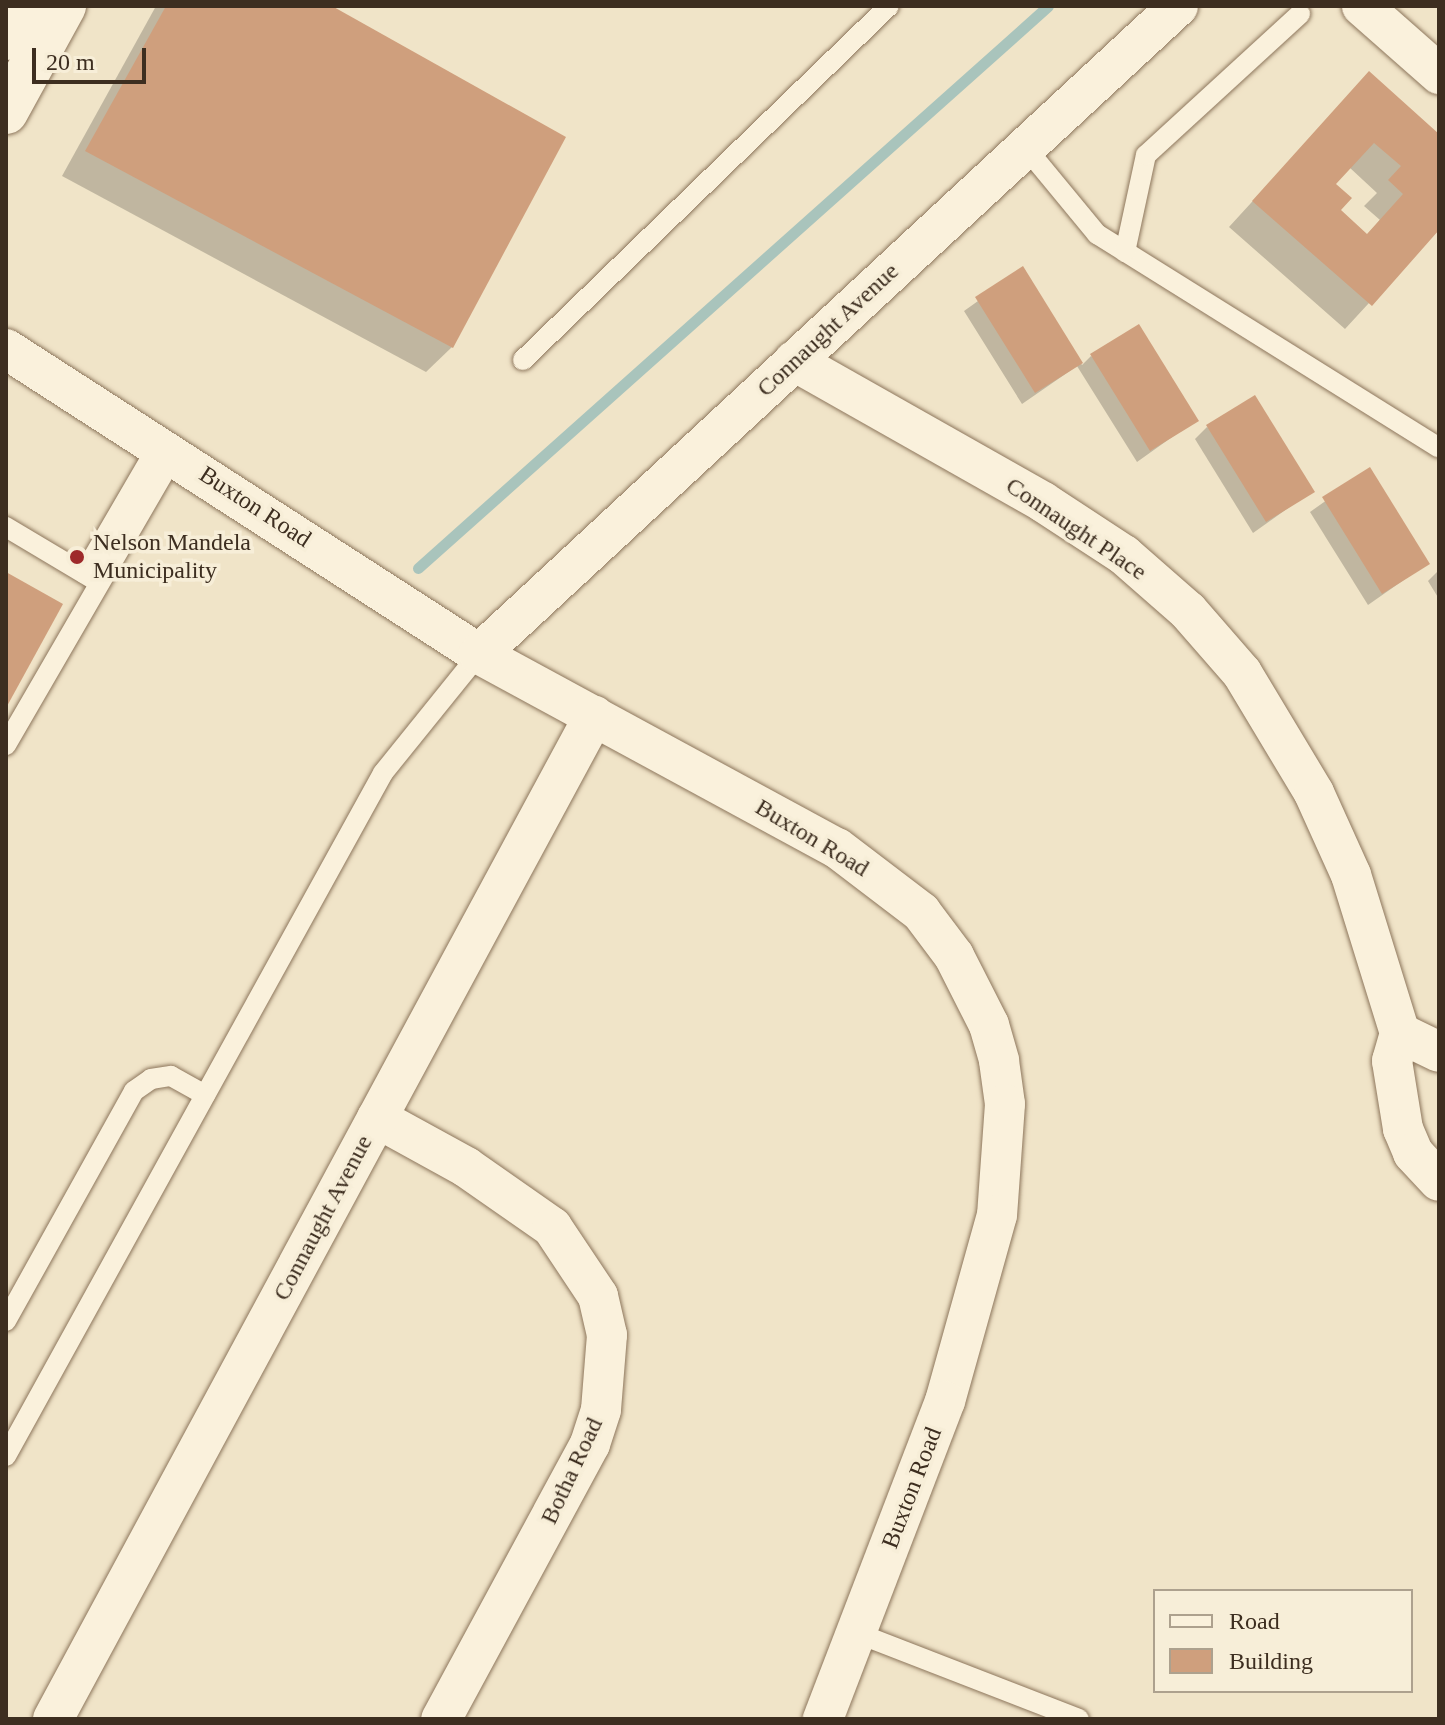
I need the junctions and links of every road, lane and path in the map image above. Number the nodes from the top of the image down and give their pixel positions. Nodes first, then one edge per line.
1 (23, 6) edge
2 (64, 6) edge
3 (889, 6) edge
4 (1178, 6) edge
5 (1362, 6) edge
6 (1300, 14) dead end
7 (6, 38) edge
8 (1439, 74) edge
9 (6, 112) edge
10 (1026, 148) junction
11 (1125, 252) junction
12 (6, 349) edge
13 (523, 360) dead end
14 (794, 361) junction
15 (1439, 448) edge
16 (167, 449) junction
17 (6, 527) edge
18 (91, 577) junction
19 (479, 654) junction
20 (594, 716) junction
21 (6, 745) edge
22 (1400, 1033) junction
23 (1439, 1052) edge
24 (205, 1095) junction
25 (377, 1118) junction
26 (1439, 1181) edge
27 (6, 1321) edge
28 (6, 1456) edge
29 (857, 1633) junction
30 (53, 1719) edge
31 (441, 1719) edge
32 (823, 1719) edge
33 (1079, 1719) edge

1 - 7 main road
2 - 9 main road
3 - 13 lane
4 - 10 street, Connaught Avenue
5 - 8 street
6 - 11 lane
10 - 11 lane
10 - 14 street, Connaught Avenue
11 - 15 lane
12 - 16 street, Buxton Road
14 - 19 street, Connaught Avenue
14 - 22 street, Connaught Place
16 - 18 lane
16 - 19 street, Buxton Road
17 - 18 lane
18 - 21 lane
19 - 20 street, Buxton Road
19 - 24 lane
20 - 25 street, Connaught Avenue
20 - 29 street, Buxton Road
22 - 23 street
22 - 26 street, Connaught Place
24 - 27 lane
24 - 28 lane
25 - 30 street, Connaught Avenue
25 - 31 street, Botha Road
29 - 32 street, Buxton Road
29 - 33 lane

